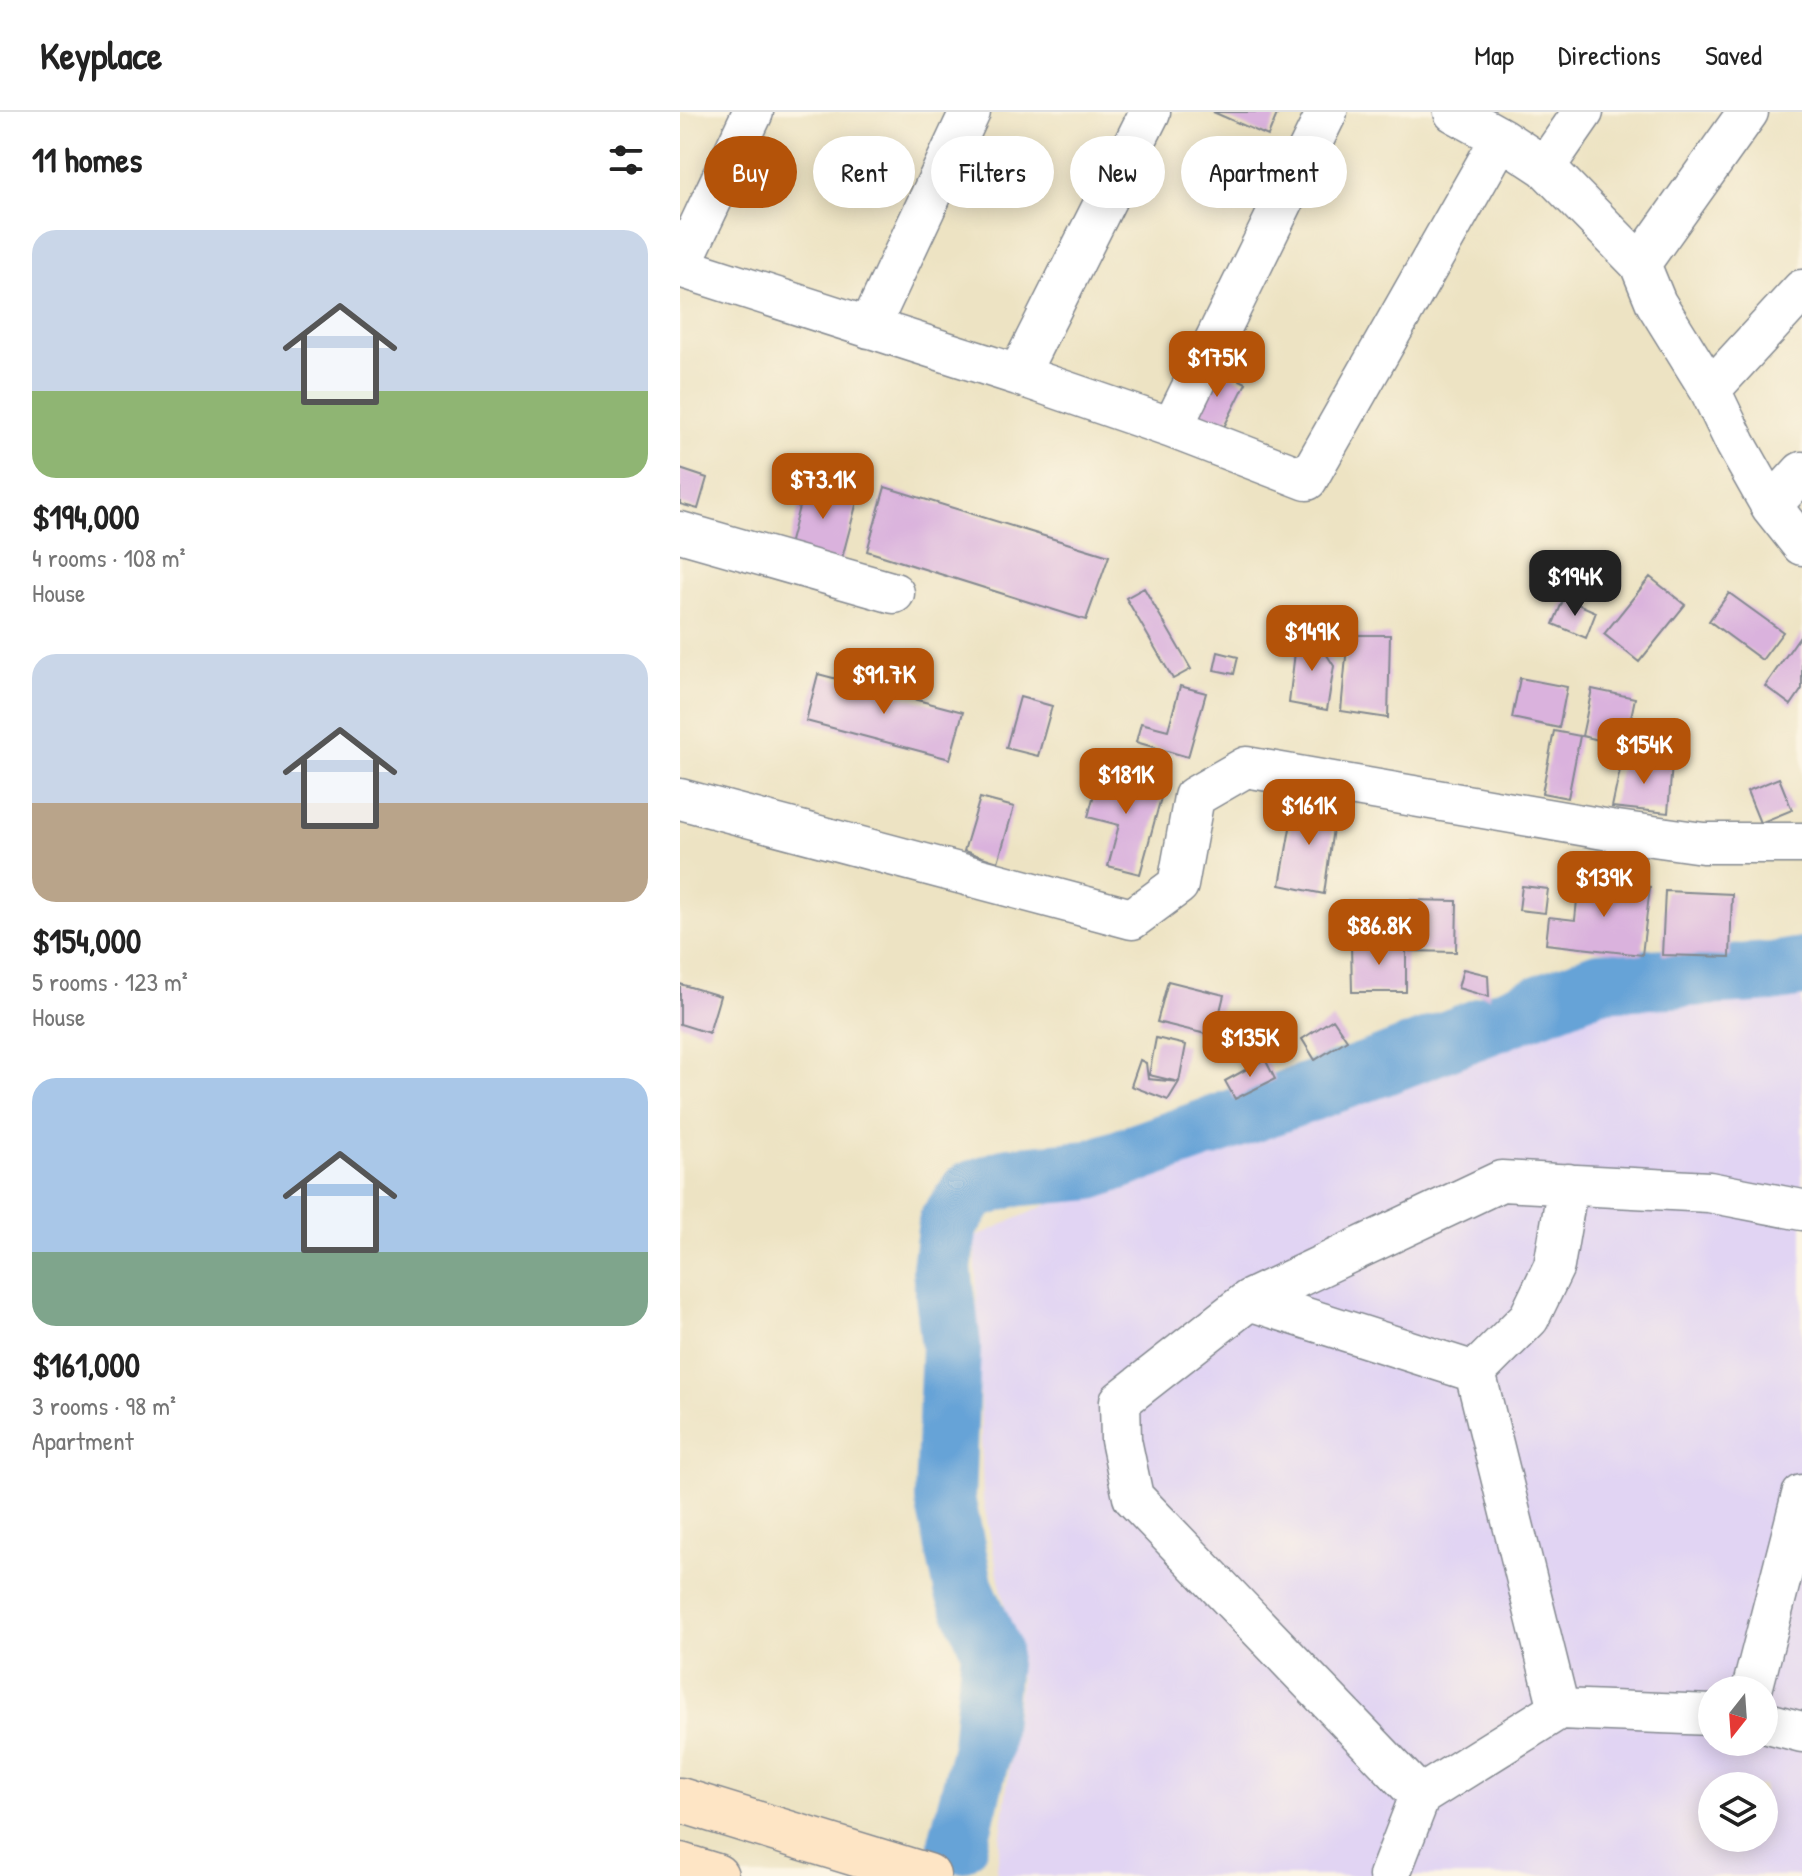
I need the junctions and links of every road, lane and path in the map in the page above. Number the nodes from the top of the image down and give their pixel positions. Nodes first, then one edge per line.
1 (753, 112) edge
2 (970, 112) edge
3 (1150, 112) edge
4 (1327, 112) edge
5 (1454, 112) edge
6 (1583, 112) edge
7 (1748, 112) edge
8 (1501, 138) junction
9 (1545, 167) junction
10 (1640, 264) junction
11 (680, 267) edge
12 (1802, 290) edge
13 (869, 328) junction
14 (1018, 375) junction
15 (1710, 390) junction
16 (1172, 428) junction
17 (1802, 472) edge
18 (1771, 506) junction
19 (680, 532) edge
20 (1802, 545) edge
21 (894, 593) dead end
22 (680, 799) edge
23 (1802, 843) edge
24 (1568, 1184) junction
25 (1802, 1210) edge
26 (1249, 1300) junction
27 (1475, 1372) junction
28 (1802, 1495) edge
29 (1756, 1676) edge
30 (1559, 1709) junction
31 (1698, 1714) edge
32 (1778, 1726) edge
33 (1802, 1732) edge
34 (1420, 1796) junction
35 (680, 1800) edge
36 (680, 1865) edge
37 (716, 1876) edge
38 (928, 1876) edge
39 (1389, 1876) edge

1 - 11 street
2 - 13 street
3 - 14 street
4 - 16 street
5 - 8 street
6 - 9 street
7 - 10 street
8 - 9 street
8 - 16 street
9 - 10 street
10 - 15 street
11 - 13 street
12 - 15 street
13 - 14 street
14 - 16 street
15 - 18 street
17 - 18 street
18 - 20 street
19 - 21 street
22 - 23 street
24 - 25 street
24 - 26 street
24 - 27 street
26 - 27 street
26 - 34 street
27 - 30 street
28 - 29 street
30 - 31 street
30 - 34 street
32 - 33 street
34 - 39 street
35 - 38 street
36 - 37 street

